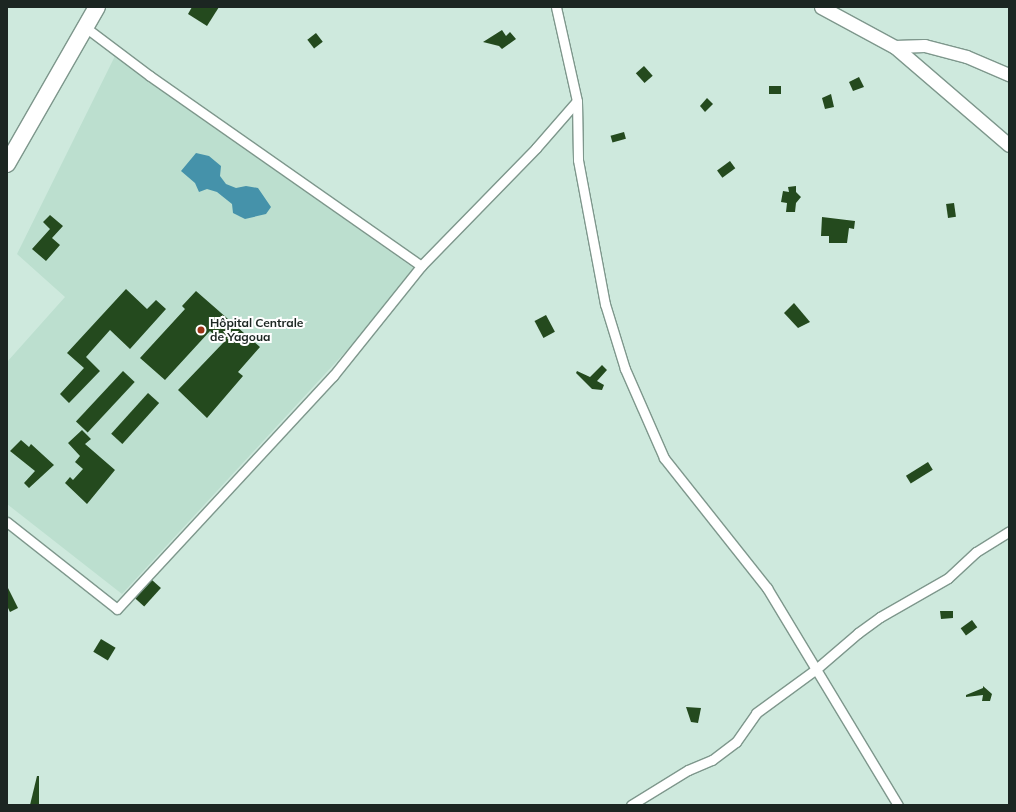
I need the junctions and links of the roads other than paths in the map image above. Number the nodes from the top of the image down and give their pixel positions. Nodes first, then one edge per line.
1 (97, 7) edge
2 (556, 7) edge
3 (821, 7) edge
4 (85, 27) junction
5 (895, 47) junction
6 (1009, 75) edge
7 (577, 102) junction
8 (1009, 146) edge
9 (7, 164) edge
10 (421, 266) junction
11 (7, 522) edge
12 (1009, 531) edge
13 (815, 670) junction
14 (631, 805) edge
15 (898, 805) edge

1 - 4 highway
2 - 7 street
3 - 5 main road
4 - 9 highway
4 - 10 street
5 - 6 street
5 - 8 main road
7 - 10 street
7 - 13 street
10 - 11 street
12 - 13 street
13 - 14 street
13 - 15 street

